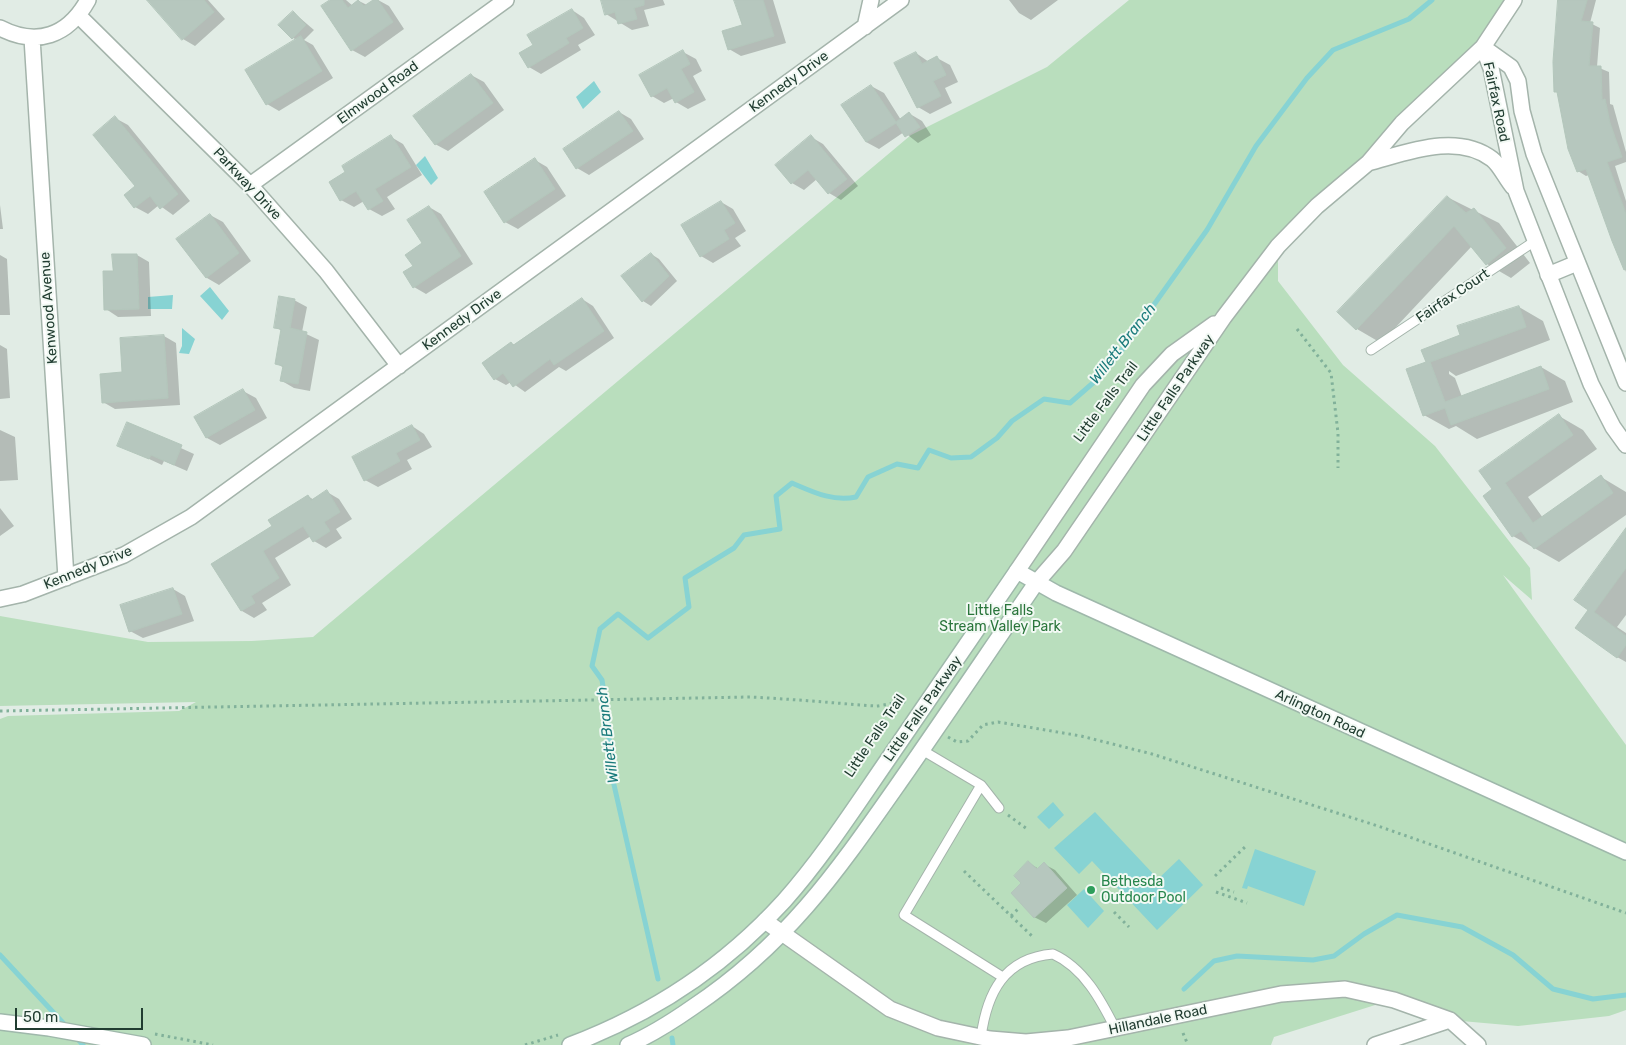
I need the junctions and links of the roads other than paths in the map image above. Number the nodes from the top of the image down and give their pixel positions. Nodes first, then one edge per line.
1 (88, 0) edge
2 (506, 0) edge
3 (871, 0) edge
4 (901, 0) edge
5 (1514, 0) edge
6 (78, 16) junction
7 (865, 27) junction
8 (0, 28) edge
9 (32, 38) junction
10 (1483, 47) junction
11 (1368, 163) junction
12 (250, 186) junction
13 (1516, 191) junction
14 (1535, 241) junction
15 (1577, 263) junction
16 (1548, 275) junction
17 (1224, 317) junction
18 (1371, 350) dead end
19 (399, 366) junction
20 (1626, 383) edge
21 (1626, 445) edge
22 (1017, 572) junction
23 (66, 578) junction
24 (1036, 583) junction
25 (0, 599) edge
26 (922, 750) junction
27 (982, 786) junction
28 (999, 808) road end
29 (1626, 852) edge
30 (764, 921) junction
31 (784, 934) junction
32 (1002, 976) junction
33 (1450, 1020) junction
34 (0, 1022) edge
35 (1116, 1030) junction
36 (982, 1037) junction
37 (566, 1039) edge
38 (143, 1045) edge
39 (628, 1045) edge
40 (1375, 1045) edge
41 (1478, 1045) edge

1 - 6 street
2 - 12 street, Elmwood Road
3 - 7 street
4 - 7 street, Kennedy Drive
5 - 10 street, Little Falls Parkway
6 - 9 street
6 - 12 street, Parkway Drive
7 - 19 street, Kennedy Drive
8 - 9 street
9 - 23 street, Kenwood Avenue
10 - 11 street, Little Falls Parkway
10 - 13 street, Fairfax Road
10 - 15 street, Fairfax Road
11 - 13 street
11 - 17 street, Little Falls Parkway
12 - 19 street, Parkway Drive
13 - 14 street, Fairfax Road
14 - 16 street, Fairfax Road
14 - 18 lane, Fairfax Court
15 - 16 street
15 - 20 street, Fairfax Road
16 - 21 street, Fairfax Road
17 - 22 street, Little Falls Parkway
17 - 24 street, Little Falls Parkway
19 - 23 street, Kennedy Drive
22 - 24 street, Arlington Road
22 - 30 street, Little Falls Parkway
23 - 25 street, Kennedy Drive
24 - 26 street, Little Falls Parkway
24 - 29 street, Arlington Road
26 - 27 lane
26 - 31 street, Little Falls Parkway
27 - 28 lane
27 - 32 lane
30 - 31 street, Hillandale Road
30 - 37 street, Little Falls Parkway
31 - 36 street, Hillandale Road
31 - 39 street, Little Falls Parkway
32 - 35 lane
32 - 36 lane
33 - 35 street, Hillandale Road
33 - 40 street
33 - 41 street, Hillandale Road
34 - 38 street
35 - 36 street, Hillandale Road

